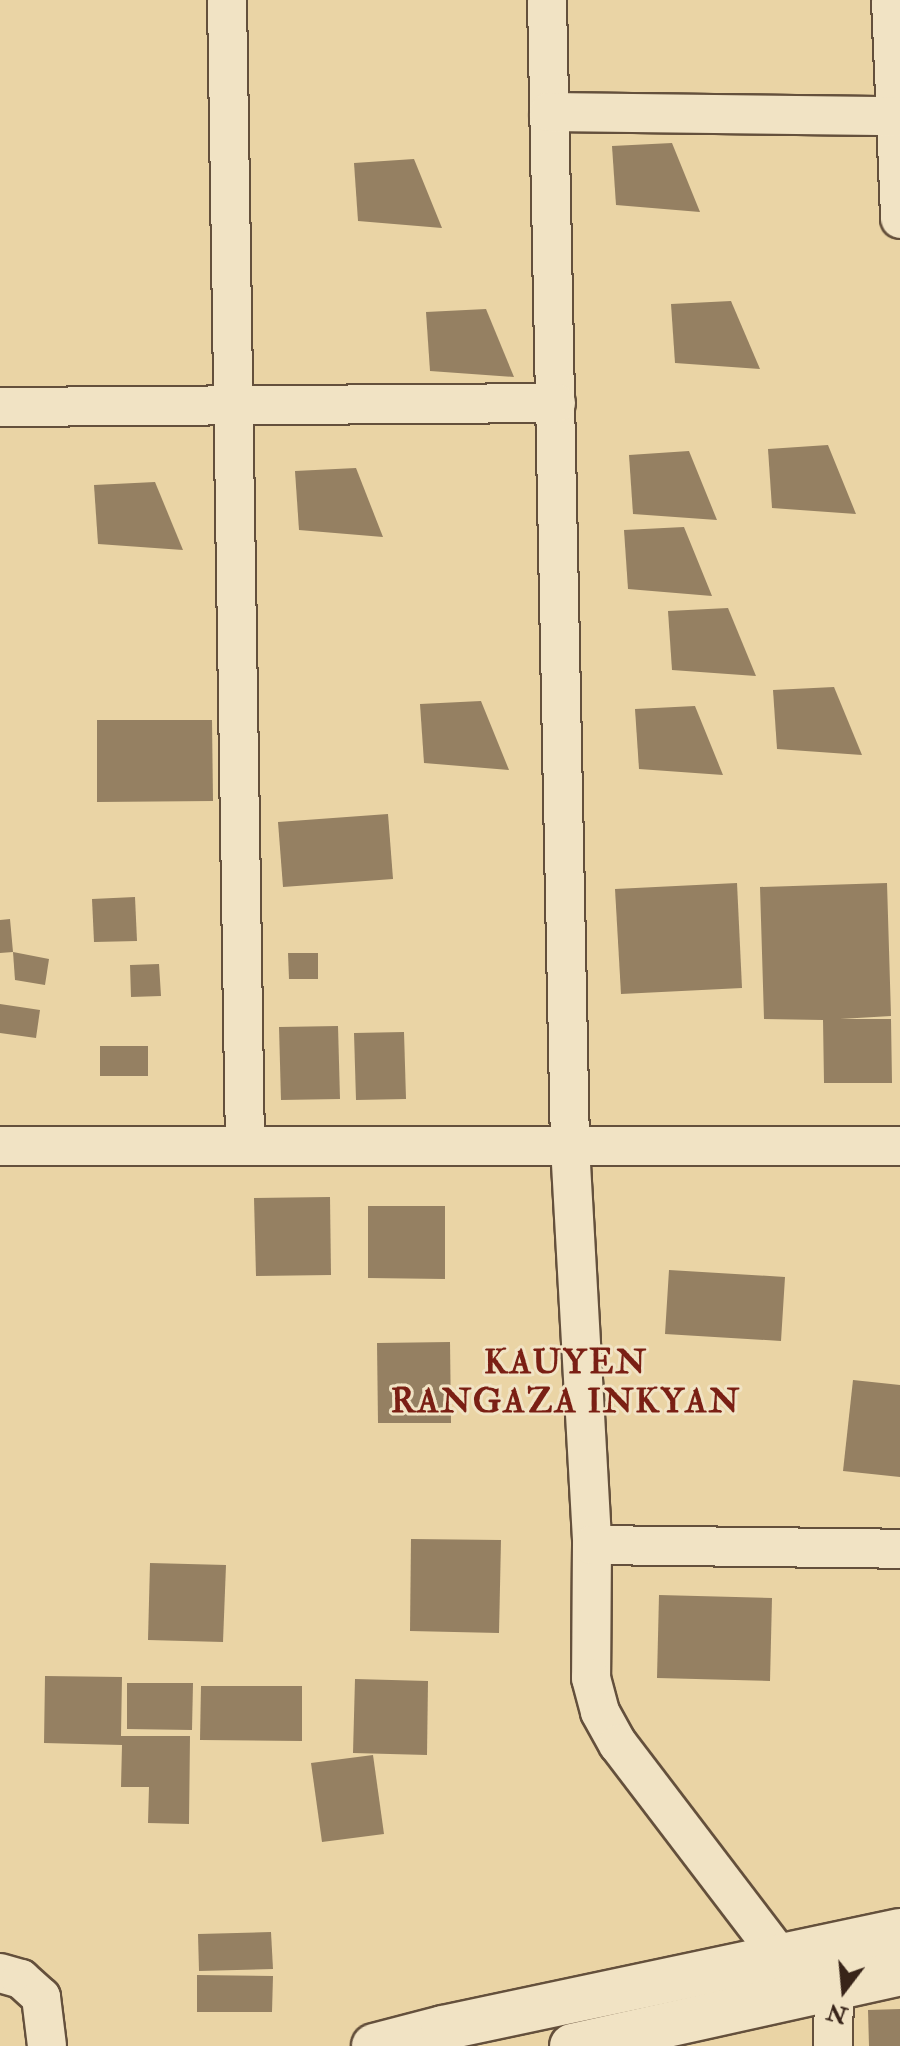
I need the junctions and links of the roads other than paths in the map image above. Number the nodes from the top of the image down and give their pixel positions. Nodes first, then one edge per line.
1 (227, 0) edge
2 (547, 0) edge
3 (891, 0) edge
4 (549, 112) junction
5 (899, 116) edge
6 (900, 219) edge
7 (556, 403) junction
8 (234, 405) junction
9 (0, 407) edge
10 (0, 1146) edge
11 (245, 1146) junction
12 (570, 1146) junction
13 (900, 1146) edge
14 (592, 1545) junction
15 (900, 1549) edge
16 (900, 1931) edge
17 (781, 1958) junction
18 (0, 1973) edge
19 (900, 1973) edge
20 (834, 1988) junction
21 (591, 2044) edge
22 (47, 2046) edge
23 (374, 2046) edge
24 (833, 2046) edge

1 - 8 street
2 - 4 street
3 - 5 street
4 - 5 street
4 - 7 street
5 - 6 street
7 - 8 street
7 - 12 street
8 - 9 street
8 - 11 street
10 - 11 street
11 - 12 street
12 - 13 street
12 - 14 street
14 - 15 street
14 - 17 street
16 - 17 main road
17 - 23 main road
18 - 22 street
19 - 20 main road
20 - 21 main road
20 - 24 street

